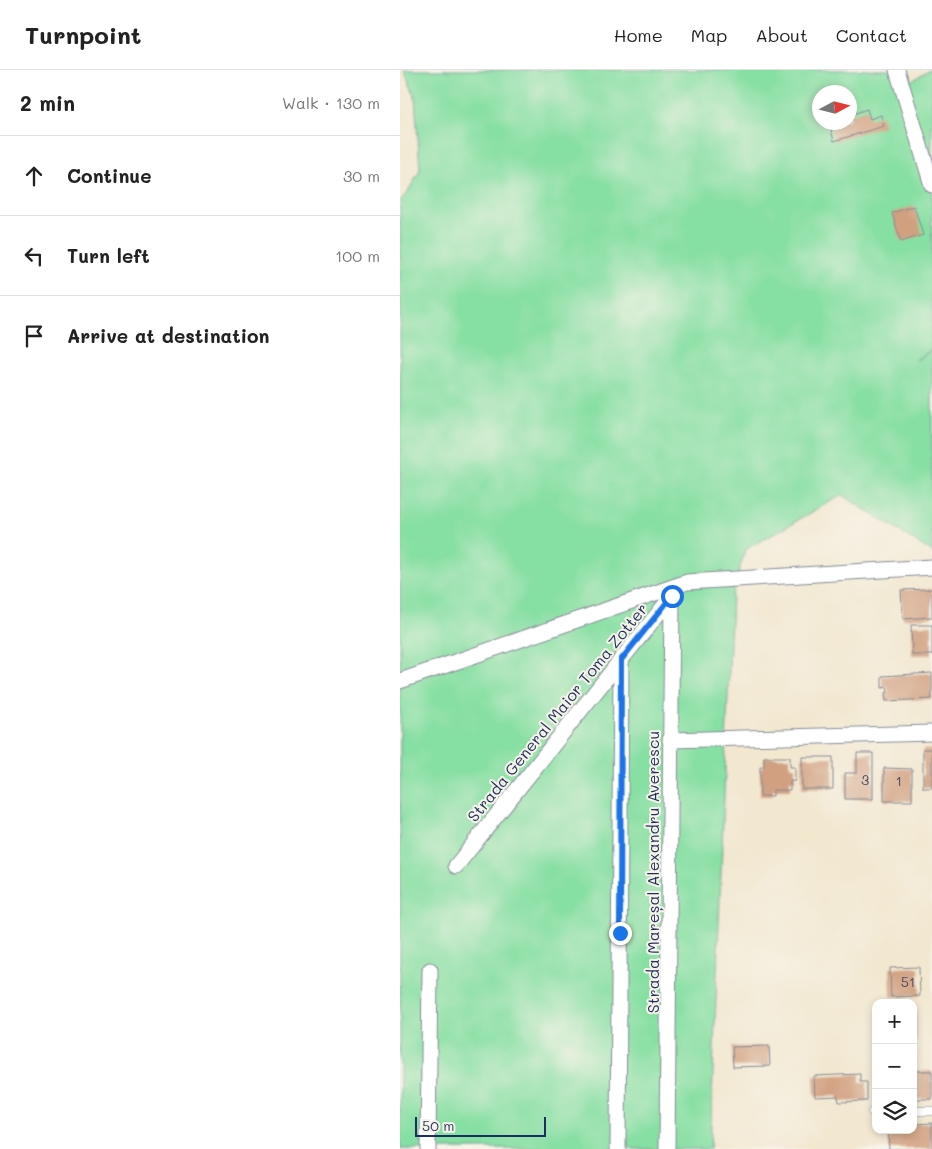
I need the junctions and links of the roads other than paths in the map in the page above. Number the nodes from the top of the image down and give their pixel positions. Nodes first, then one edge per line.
1 (897, 70) edge
2 (932, 185) edge
3 (932, 567) edge
4 (687, 582) junction
5 (672, 596) junction
6 (621, 660) junction
7 (400, 681) edge
8 (932, 733) edge
9 (670, 740) junction
10 (456, 866) dead end
11 (430, 970) dead end
12 (917, 1111) edge
13 (932, 1111) edge
14 (428, 1149) edge
15 (618, 1149) edge
16 (667, 1149) edge

1 - 2 street
3 - 4 street
4 - 5 street, Strada General Maior Toma Zotter
4 - 7 street
5 - 6 street, Strada General Maior Toma Zotter
5 - 9 street, Strada Mareșal Alexandru Averescu
6 - 10 street, Strada General Maior Toma Zotter
6 - 15 street, Strada Mareșal Alexandru Averescu
8 - 9 street
9 - 16 street, Strada Mareșal Alexandru Averescu
11 - 14 street
12 - 13 lane

